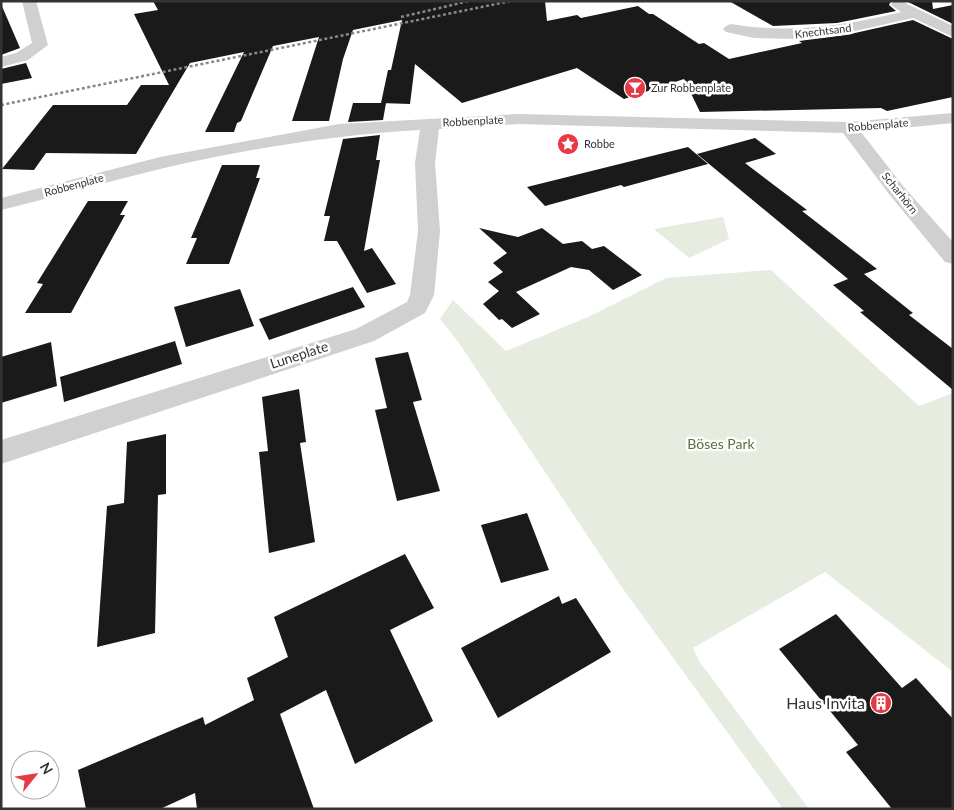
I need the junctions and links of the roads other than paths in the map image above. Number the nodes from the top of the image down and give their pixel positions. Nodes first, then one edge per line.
1 (30, 1) edge
2 (890, 1) edge
3 (914, 13) junction
4 (731, 29) dead end
5 (953, 32) edge
6 (1, 62) edge
7 (953, 118) edge
8 (430, 123) junction
9 (848, 128) junction
10 (1, 204) edge
11 (953, 257) edge
12 (1, 452) edge

1 - 6 street
2 - 3 street
3 - 4 street, Knechtsand
3 - 5 street
7 - 9 street, Robbenplate
8 - 9 street, Robbenplate
8 - 10 street, Robbenplate
8 - 12 street, Luneplate
9 - 11 street, Scharhörn

